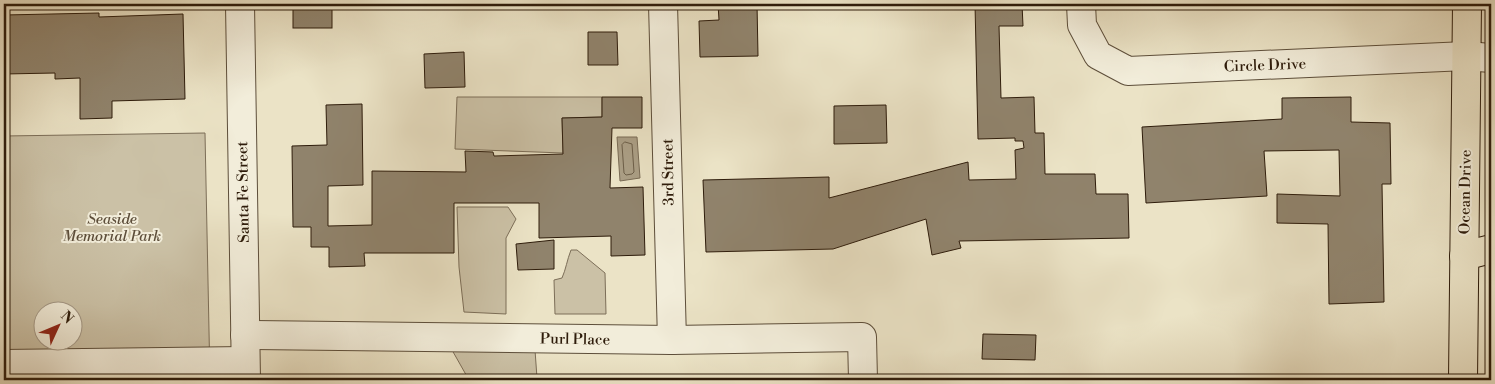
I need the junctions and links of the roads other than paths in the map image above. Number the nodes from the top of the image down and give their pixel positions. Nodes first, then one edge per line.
1 (240, 4) edge
2 (664, 4) edge
3 (1081, 4) edge
4 (1467, 4) edge
5 (1479, 57) edge
6 (1491, 249) edge
7 (1464, 256) junction
8 (672, 340) junction
9 (245, 359) edge
10 (4, 364) edge
11 (863, 380) edge
12 (1463, 380) edge

1 - 9 street, Santa Fe Street
2 - 8 street, 3rd Street
3 - 5 street, Circle Drive
4 - 5 main road, Ocean Drive
5 - 7 main road, Ocean Drive
6 - 7 main road
7 - 12 main road, Ocean Drive
8 - 9 street, Purl Place
8 - 11 street, Purl Place
9 - 10 street, Purl Place

